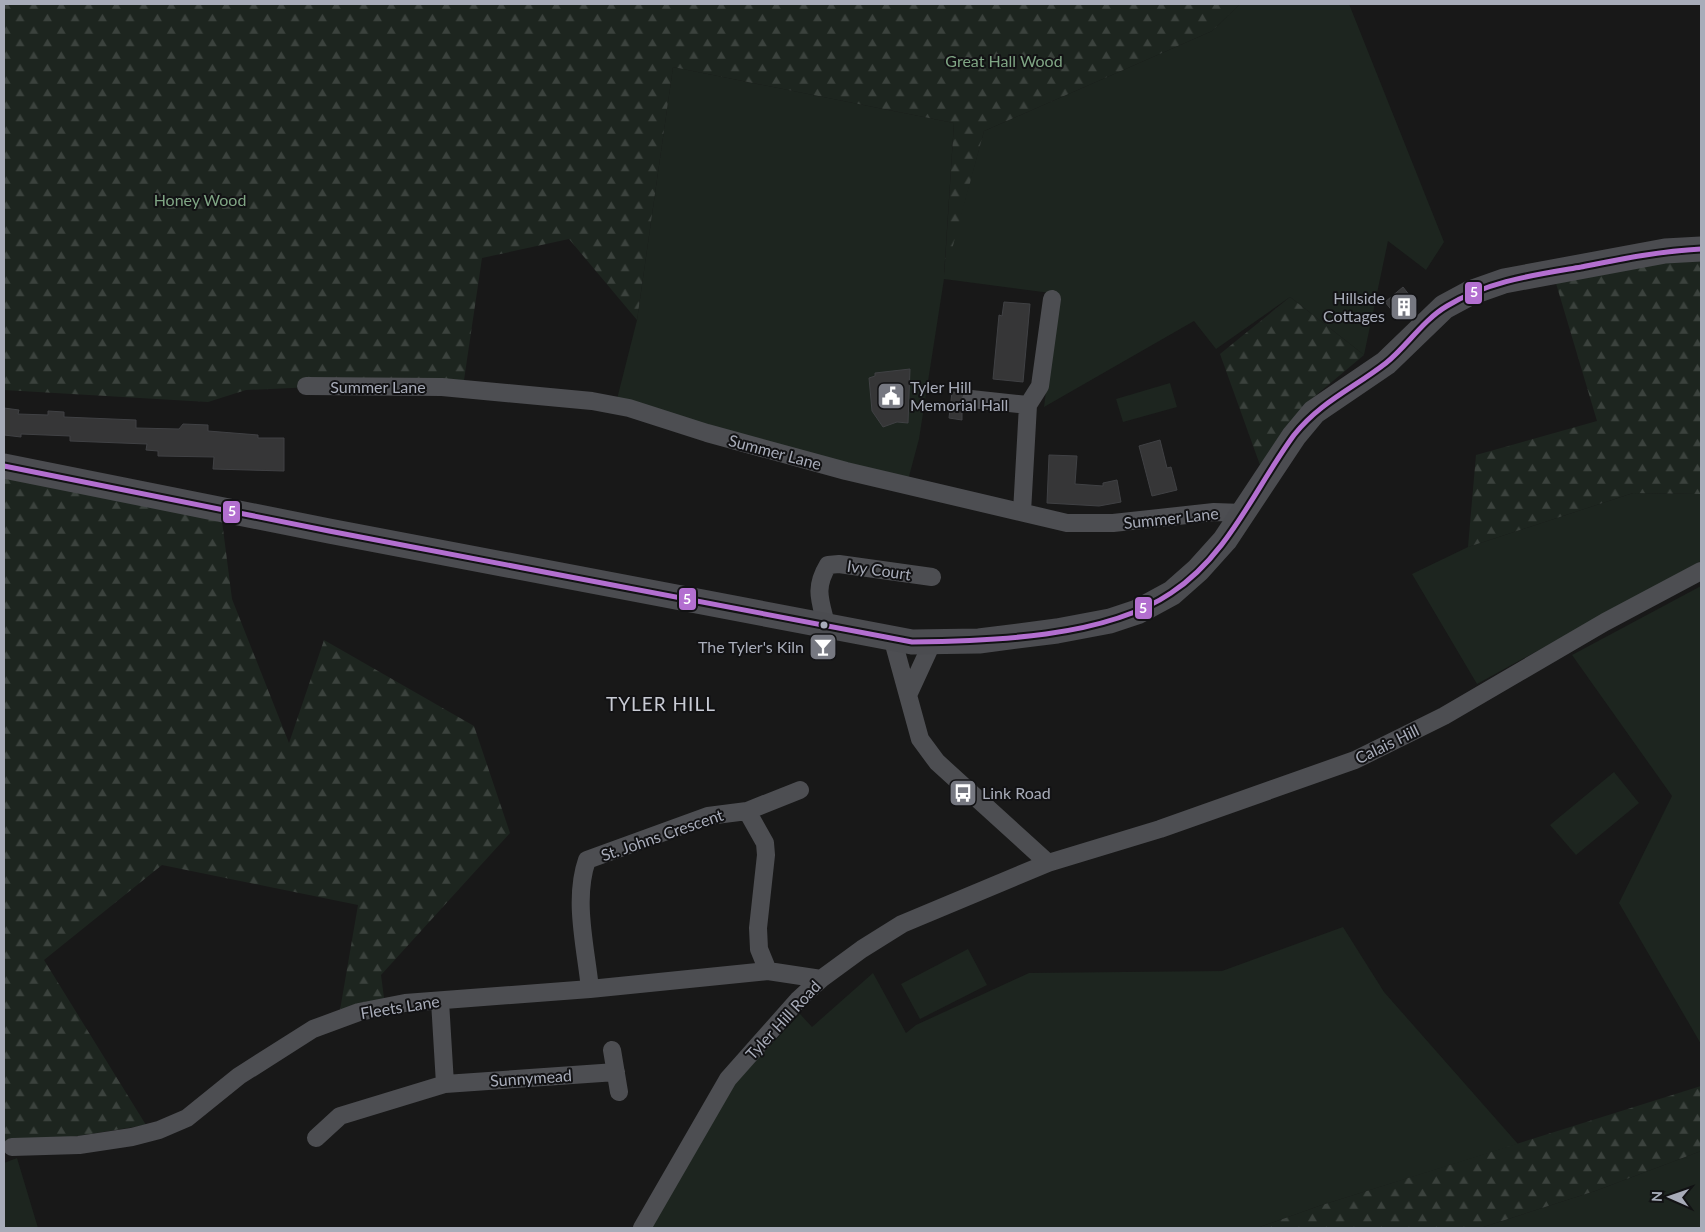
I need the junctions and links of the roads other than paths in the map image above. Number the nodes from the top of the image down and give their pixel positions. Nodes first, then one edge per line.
1 (1701, 249) edge
2 (1052, 299) dead end
3 (306, 386) dead end
4 (971, 399) dead end
5 (1028, 405) junction
6 (4, 466) edge
7 (1022, 512) junction
8 (1243, 513) junction
9 (1701, 571) edge
10 (932, 577) dead end
11 (826, 624) junction
12 (894, 638) junction
13 (932, 643) junction
14 (909, 693) junction
15 (800, 790) dead end
16 (747, 811) junction
17 (1048, 863) junction
18 (768, 971) junction
19 (821, 979) junction
20 (590, 989) junction
21 (440, 1001) junction
22 (612, 1050) dead end
23 (616, 1072) junction
24 (445, 1084) junction
25 (619, 1092) dead end
26 (316, 1138) dead end
27 (12, 1147) dead end
28 (642, 1228) edge

1 - 8 street
2 - 5 street
3 - 7 street, Summer Lane
4 - 5 street
5 - 7 street
6 - 11 street
7 - 8 street, Summer Lane
8 - 13 street
9 - 17 street, Calais Hill
10 - 11 street, Ivy Court
11 - 12 street
12 - 13 street
12 - 14 street
13 - 14 street
14 - 17 street
15 - 16 street, St. Johns Crescent
16 - 18 street, St. Johns Crescent
16 - 20 street, St. Johns Crescent
17 - 19 street, Tyler Hill Road
18 - 19 street, Fleets Lane
18 - 20 street, Fleets Lane
19 - 28 street, Tyler Hill Road
20 - 21 street, Fleets Lane
21 - 24 street
21 - 27 street, Fleets Lane
22 - 23 street
23 - 24 street, Sunnymead
23 - 25 street
24 - 26 street, Sunnymead

